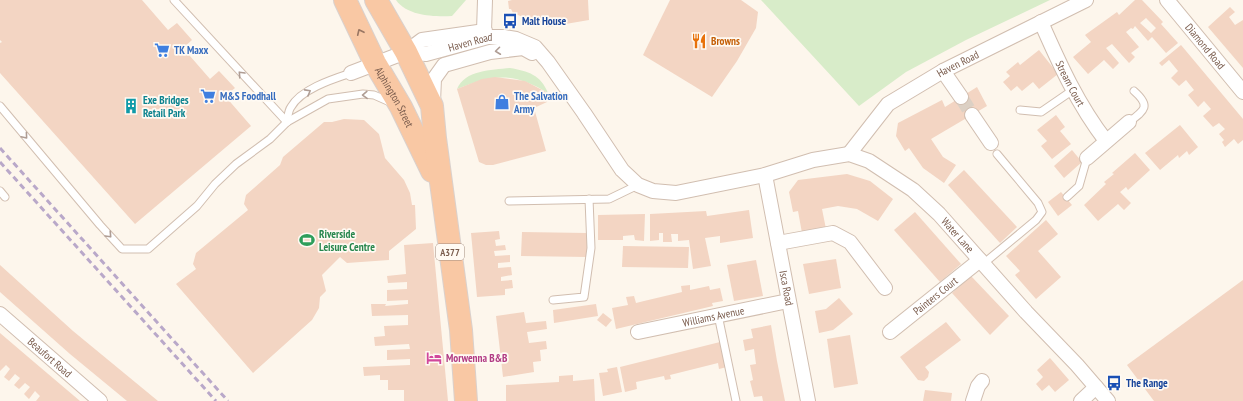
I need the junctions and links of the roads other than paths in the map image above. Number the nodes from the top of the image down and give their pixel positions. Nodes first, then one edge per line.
1 (174, 0) edge
2 (345, 0) edge
3 (485, 0) edge
4 (1086, 0) edge
5 (1167, 0) edge
6 (381, 8) edge
7 (1041, 22) junction
8 (484, 30) junction
9 (414, 46) junction
10 (548, 62) junction
11 (375, 63) junction
12 (944, 70) junction
13 (351, 73) joint
14 (1073, 90) junction
15 (1134, 91) dead end
16 (1243, 92) edge
17 (961, 97) tunnel mouth
18 (0, 106) edge
19 (432, 106) junction
20 (401, 107) junction
21 (1020, 110) dead end
22 (972, 115) tunnel mouth
23 (287, 122) junction
24 (1129, 122) joint
25 (1106, 140) junction
26 (994, 149) joint
27 (849, 154) junction
28 (1086, 158) joint
29 (765, 175) junction
30 (638, 185) junction
31 (443, 194) junction
32 (1067, 197) dead end
33 (589, 199) junction
34 (509, 201) dead end
35 (778, 243) junction
36 (981, 262) junction
37 (885, 288) dead end
38 (553, 300) dead end
39 (788, 301) junction
40 (0, 314) edge
41 (718, 315) junction
42 (638, 332) dead end
43 (890, 332) dead end
44 (982, 381) dead end
45 (1096, 387) junction
46 (100, 401) edge
47 (466, 401) edge
48 (736, 401) edge
49 (808, 401) edge
50 (973, 401) edge
51 (1081, 401) edge
52 (1108, 401) edge

23 -> 1 lane
11 -> 2 highway, Alphington Street / A377
3 - 8 street
4 - 7 street, Haven Road
5 - 16 street, Diamond Road
6 - 9 highway, Alphington Street / A377
7 - 12 street, Haven Road
7 - 14 street, Stream Court
8 - 9 street, Haven Road
8 - 10 street, Haven Road
9 - 10 street, Haven Road
9 - 11 street
9 - 19 highway, Alphington Street / A377
10 -> 19 street, Haven Road
10 - 30 street, Haven Road
11 - 13 street
11 - 20 highway, Alphington Street / A377
12 - 17 street
12 - 27 street, Haven Road
23 -> 13 lane
14 - 21 lane
14 - 25 street, Stream Court
15 - 24 lane
18 -> 23 lane
19 - 31 highway, Alphington Street / A377
20 -> 23 lane
20 - 31 highway, Alphington Street / A377
22 - 26 street
24 - 25 street
25 - 28 street
26 - 36 lane
27 - 29 street
27 - 36 street, Water Lane
28 - 32 lane
29 - 30 street, Haven Road
29 - 35 street, Isca Road
30 - 33 lane
31 - 47 highway, Alphington Street / A377
33 - 34 lane
33 - 38 lane
35 - 37 street
35 - 39 street, Isca Road
36 - 43 street, Painters Court
36 - 45 street, Water Lane
39 - 41 street, Williams Avenue
39 - 49 street, Isca Road
40 - 46 street, Beaufort Road
41 - 42 street, Williams Avenue
41 - 48 lane
44 - 50 street
45 - 51 street
45 - 52 street, Water Lane

